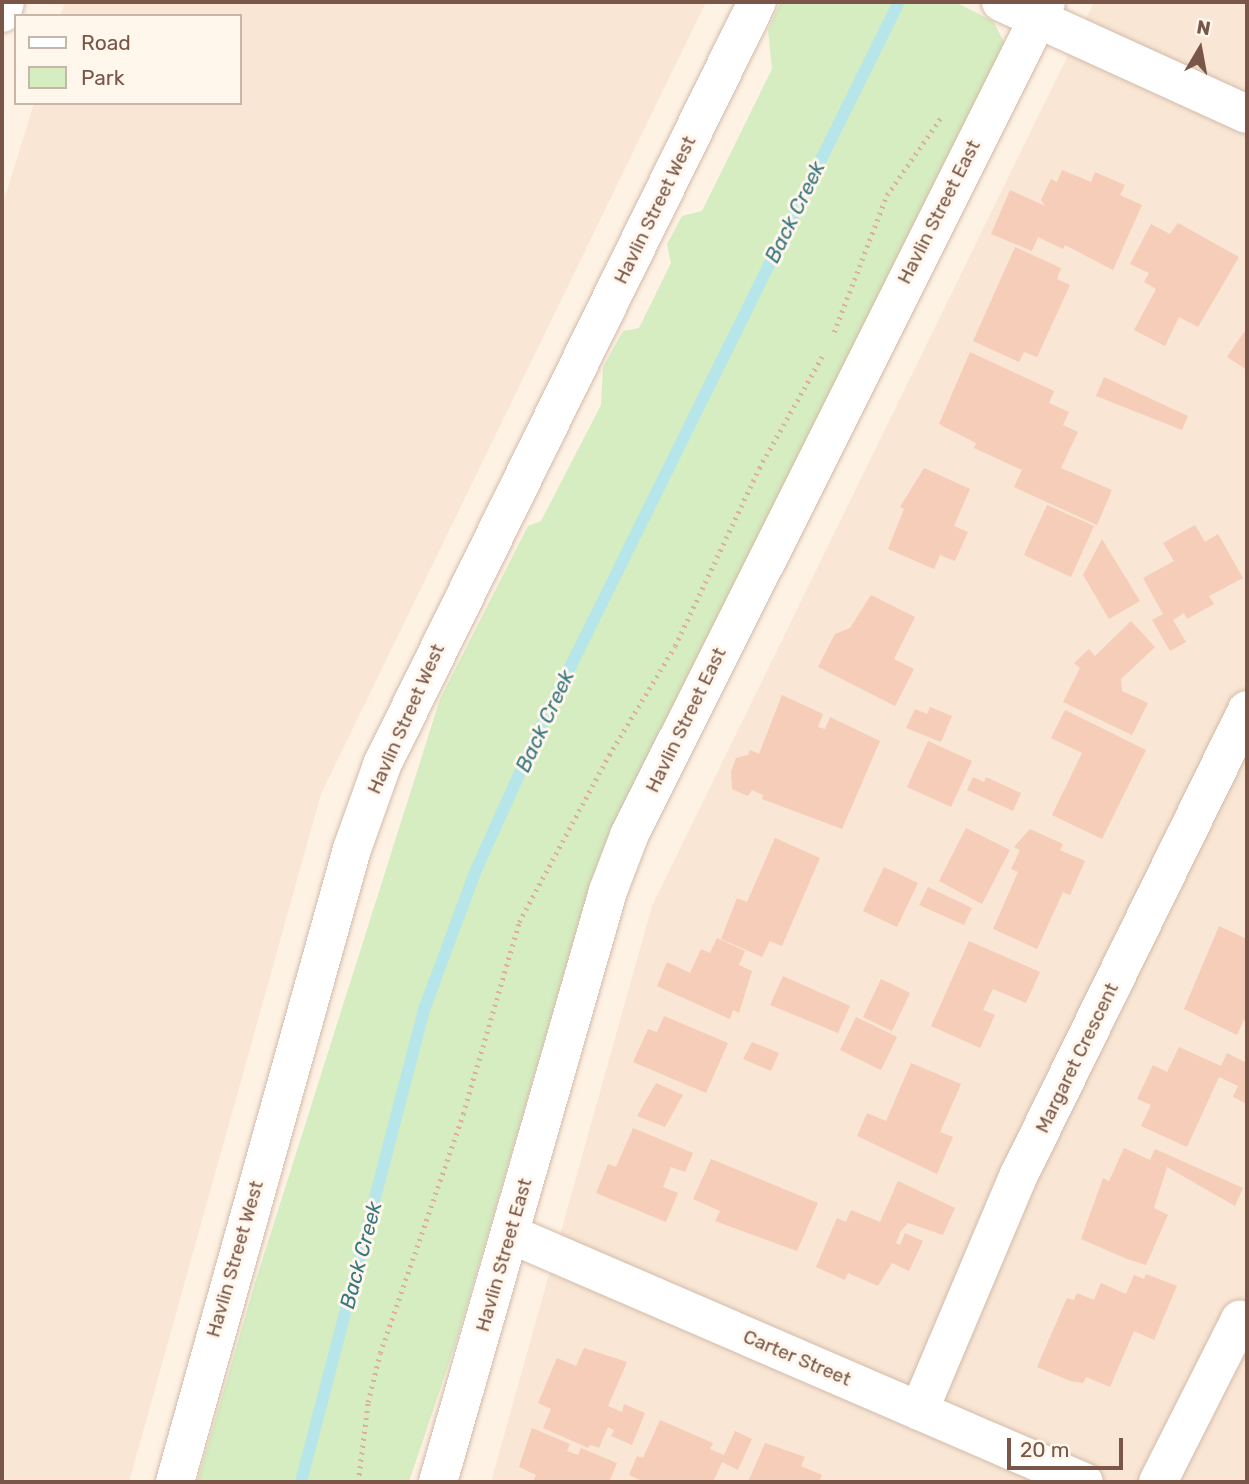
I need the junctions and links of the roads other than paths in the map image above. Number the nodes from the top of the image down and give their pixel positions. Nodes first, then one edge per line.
1 (5, 2) edge
2 (757, 2) edge
3 (1002, 2) edge
4 (1042, 10) edge
5 (2, 13) edge
6 (1247, 114) edge
7 (1247, 710) edge
8 (510, 1234) junction
9 (1240, 1320) dead end
10 (919, 1411) junction
11 (175, 1482) edge
12 (438, 1482) edge
13 (1084, 1482) edge
14 (1158, 1482) edge

1 - 5 street
2 - 11 street, Havlin Street West
3 - 4 street
4 - 6 street
4 - 8 street, Havlin Street East
7 - 10 street, Margaret Crescent
8 - 10 street, Carter Street
8 - 12 street, Havlin Street East
9 - 14 street
10 - 13 street, Carter Street

